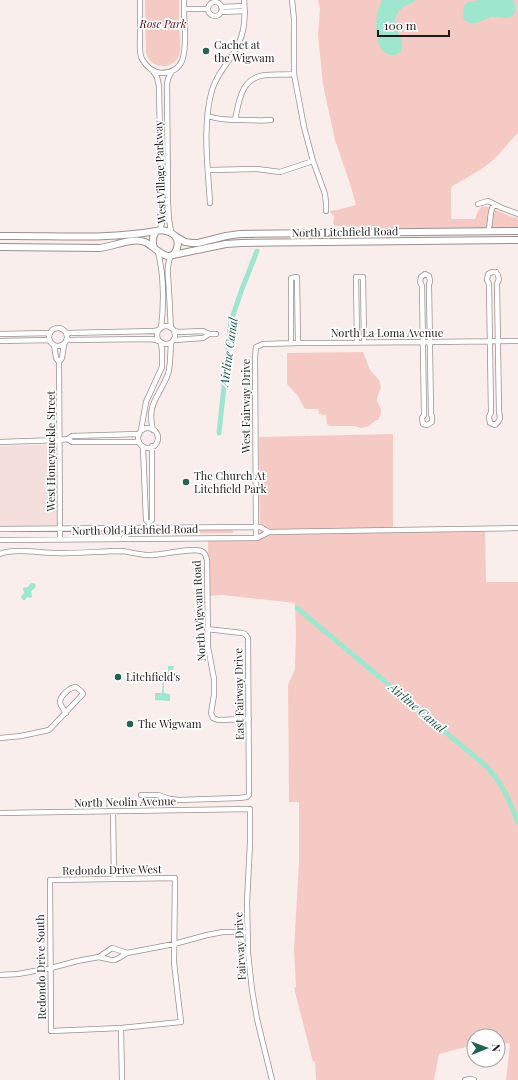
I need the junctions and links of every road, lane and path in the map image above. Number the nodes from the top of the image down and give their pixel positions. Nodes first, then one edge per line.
1 (140, 0) edge
2 (184, 0) edge
3 (244, 0) edge
4 (292, 0) edge
5 (184, 9) junction
6 (208, 9) junction
7 (221, 9) junction
8 (245, 9) junction
9 (152, 70) junction
10 (172, 71) junction
11 (294, 74) junction
12 (160, 112) junction
13 (167, 112) junction
14 (208, 116) junction
15 (235, 120) junction
16 (271, 120) dead end
17 (313, 161) junction
18 (208, 170) junction
19 (210, 204) dead end
20 (478, 204) dead end
21 (494, 204) junction
22 (326, 211) dead end
23 (518, 214) edge
24 (158, 230) junction
25 (488, 231) junction
26 (518, 231) edge
27 (173, 234) junction
28 (0, 236) edge
29 (518, 240) edge
30 (0, 247) edge
31 (156, 250) junction
32 (172, 255) junction
33 (429, 306) junction
34 (490, 306) junction
35 (497, 306) junction
36 (423, 307) junction
37 (356, 308) junction
38 (363, 308) junction
39 (291, 310) junction
40 (298, 310) junction
41 (160, 329) junction
42 (173, 329) junction
43 (50, 333) junction
44 (67, 333) junction
45 (0, 334) edge
46 (209, 334) junction
47 (216, 334) dead end
48 (50, 340) junction
49 (0, 341) edge
50 (173, 341) junction
51 (490, 341) junction
52 (497, 341) junction
53 (518, 341) edge
54 (65, 342) junction
55 (160, 342) junction
56 (357, 342) junction
57 (364, 342) junction
58 (424, 342) junction
59 (430, 342) junction
60 (291, 343) junction
61 (298, 343) junction
62 (54, 345) junction
63 (256, 347) joint
64 (59, 362) junction
65 (491, 384) junction
66 (498, 384) junction
67 (424, 386) junction
68 (430, 386) junction
69 (153, 430) junction
70 (140, 432) junction
71 (68, 439) junction
72 (59, 440) junction
73 (0, 442) edge
74 (139, 442) junction
75 (143, 446) junction
76 (152, 446) junction
77 (149, 525) junction
78 (256, 527) junction
79 (60, 528) junction
80 (518, 528) edge
81 (0, 529) edge
82 (269, 532) junction
83 (256, 537) junction
84 (60, 539) junction
85 (122, 539) junction
86 (0, 540) edge
87 (0, 554) edge
88 (207, 629) junction
89 (66, 713) junction
90 (249, 719) junction
91 (0, 738) edge
92 (142, 795) dead end
93 (250, 809) joint
94 (113, 811) junction
95 (0, 813) edge
96 (114, 879) junction
97 (50, 880) joint
98 (247, 932) junction
99 (174, 944) junction
100 (127, 953) junction
101 (99, 957) junction
102 (51, 968) junction
103 (0, 975) edge
104 (121, 1028) junction
105 (122, 1080) edge
106 (272, 1080) edge
107 (464, 1080) edge
108 (474, 1080) edge

1 - 9 street, West Village Parkway
2 - 5 street, West Village Parkway
3 - 8 street
4 - 11 street
5 - 6 street
5 - 10 street, West Village Parkway
6 - 7 street
6 - 7 street
7 - 8 street
8 - 14 street
9 - 10 street
9 - 12 street, West Village Parkway
10 - 13 street, West Village Parkway
11 - 15 street
11 - 17 street
12 - 13 street, West Village Parkway
12 - 24 street, West Village Parkway
13 - 27 street, West Village Parkway
14 - 15 street
14 - 18 street
15 - 16 street
17 - 18 street
17 - 22 street
18 - 19 street
20 - 21 street
21 - 23 street
21 - 25 street
24 - 27 main road
24 - 28 main road
24 - 31 main road
25 - 26 main road, North Litchfield Road
25 - 27 main road, North Litchfield Road
27 - 32 main road
29 - 32 main road, North Litchfield Road
30 - 31 main road
31 - 32 main road
31 - 41 street
32 - 42 street
33 - 36 street
33 - 36 street
33 - 59 street
34 - 35 street
34 - 35 street
34 - 51 street
35 - 52 street
36 - 58 street
37 - 38 street
37 - 38 street
37 - 56 street
38 - 57 street
39 - 40 street
39 - 40 street
39 - 60 street
40 - 61 street
41 - 42 street
41 - 44 street
41 - 55 street
42 - 46 street
42 - 50 street
43 - 44 street
43 - 45 street
43 - 48 street
44 - 54 street
46 - 47 street
46 - 50 street
48 - 49 street
48 - 62 street
50 - 55 street
50 - 69 street
51 - 52 street, North La Loma Avenue
51 - 59 street, North La Loma Avenue
51 - 65 street
52 - 53 street, North La Loma Avenue
52 - 66 street
54 - 55 street
54 - 62 street
54 - 64 street, West Honeysuckle Street
55 - 70 street
56 - 57 street, North La Loma Avenue
56 - 61 street, North La Loma Avenue
57 - 58 street, North La Loma Avenue
58 - 59 street, North La Loma Avenue
58 - 67 street
59 - 68 street
60 - 61 street, North La Loma Avenue
60 - 63 street, North La Loma Avenue
62 - 64 street, West Honeysuckle Street
63 - 78 street, West Fairway Drive
64 - 72 street, West Honeysuckle Street
65 - 66 street
65 - 66 street
67 - 68 street
67 - 68 street
69 - 70 street
69 - 76 street
70 - 71 street
70 - 74 street
71 - 72 street
71 - 74 street
72 - 73 street
72 - 79 street, West Honeysuckle Street
74 - 75 street
75 - 76 street
75 - 77 street
76 - 77 street
77 - 78 street, North Old Litchfield Road
77 - 79 street, North Old Litchfield Road
77 - 85 street
78 - 82 street, North Old Litchfield Road
78 - 83 street, West Fairway Drive
79 - 81 street, North Old Litchfield Road
79 - 84 street, West Honeysuckle Street
80 - 82 street, North Old Litchfield Road
82 - 83 street, North Old Litchfield Road
83 - 85 street, North Old Litchfield Road
84 - 85 street, North Old Litchfield Road
84 - 86 street, North Old Litchfield Road
87 - 88 street, North Wigwam Road
88 - 90 street, East Fairway Drive
88 - 90 street, North Wigwam Road
89 - 89 street
89 - 91 street
90 - 92 street, East Fairway Drive
93 - 94 street, North Neolin Avenue
93 - 98 street, Fairway Drive
94 - 95 street, North Neolin Avenue
94 - 96 street
96 - 97 street, Redondo Drive West
96 - 99 street, Redondo Drive West
97 - 102 street, Redondo Drive South
98 - 99 street
98 - 106 street, Fairway Drive
99 - 100 street
99 - 104 street
100 - 101 street
100 - 101 street
101 - 102 street
102 - 103 street
102 - 104 street, Redondo Drive South
104 - 105 street
107 - 108 street

